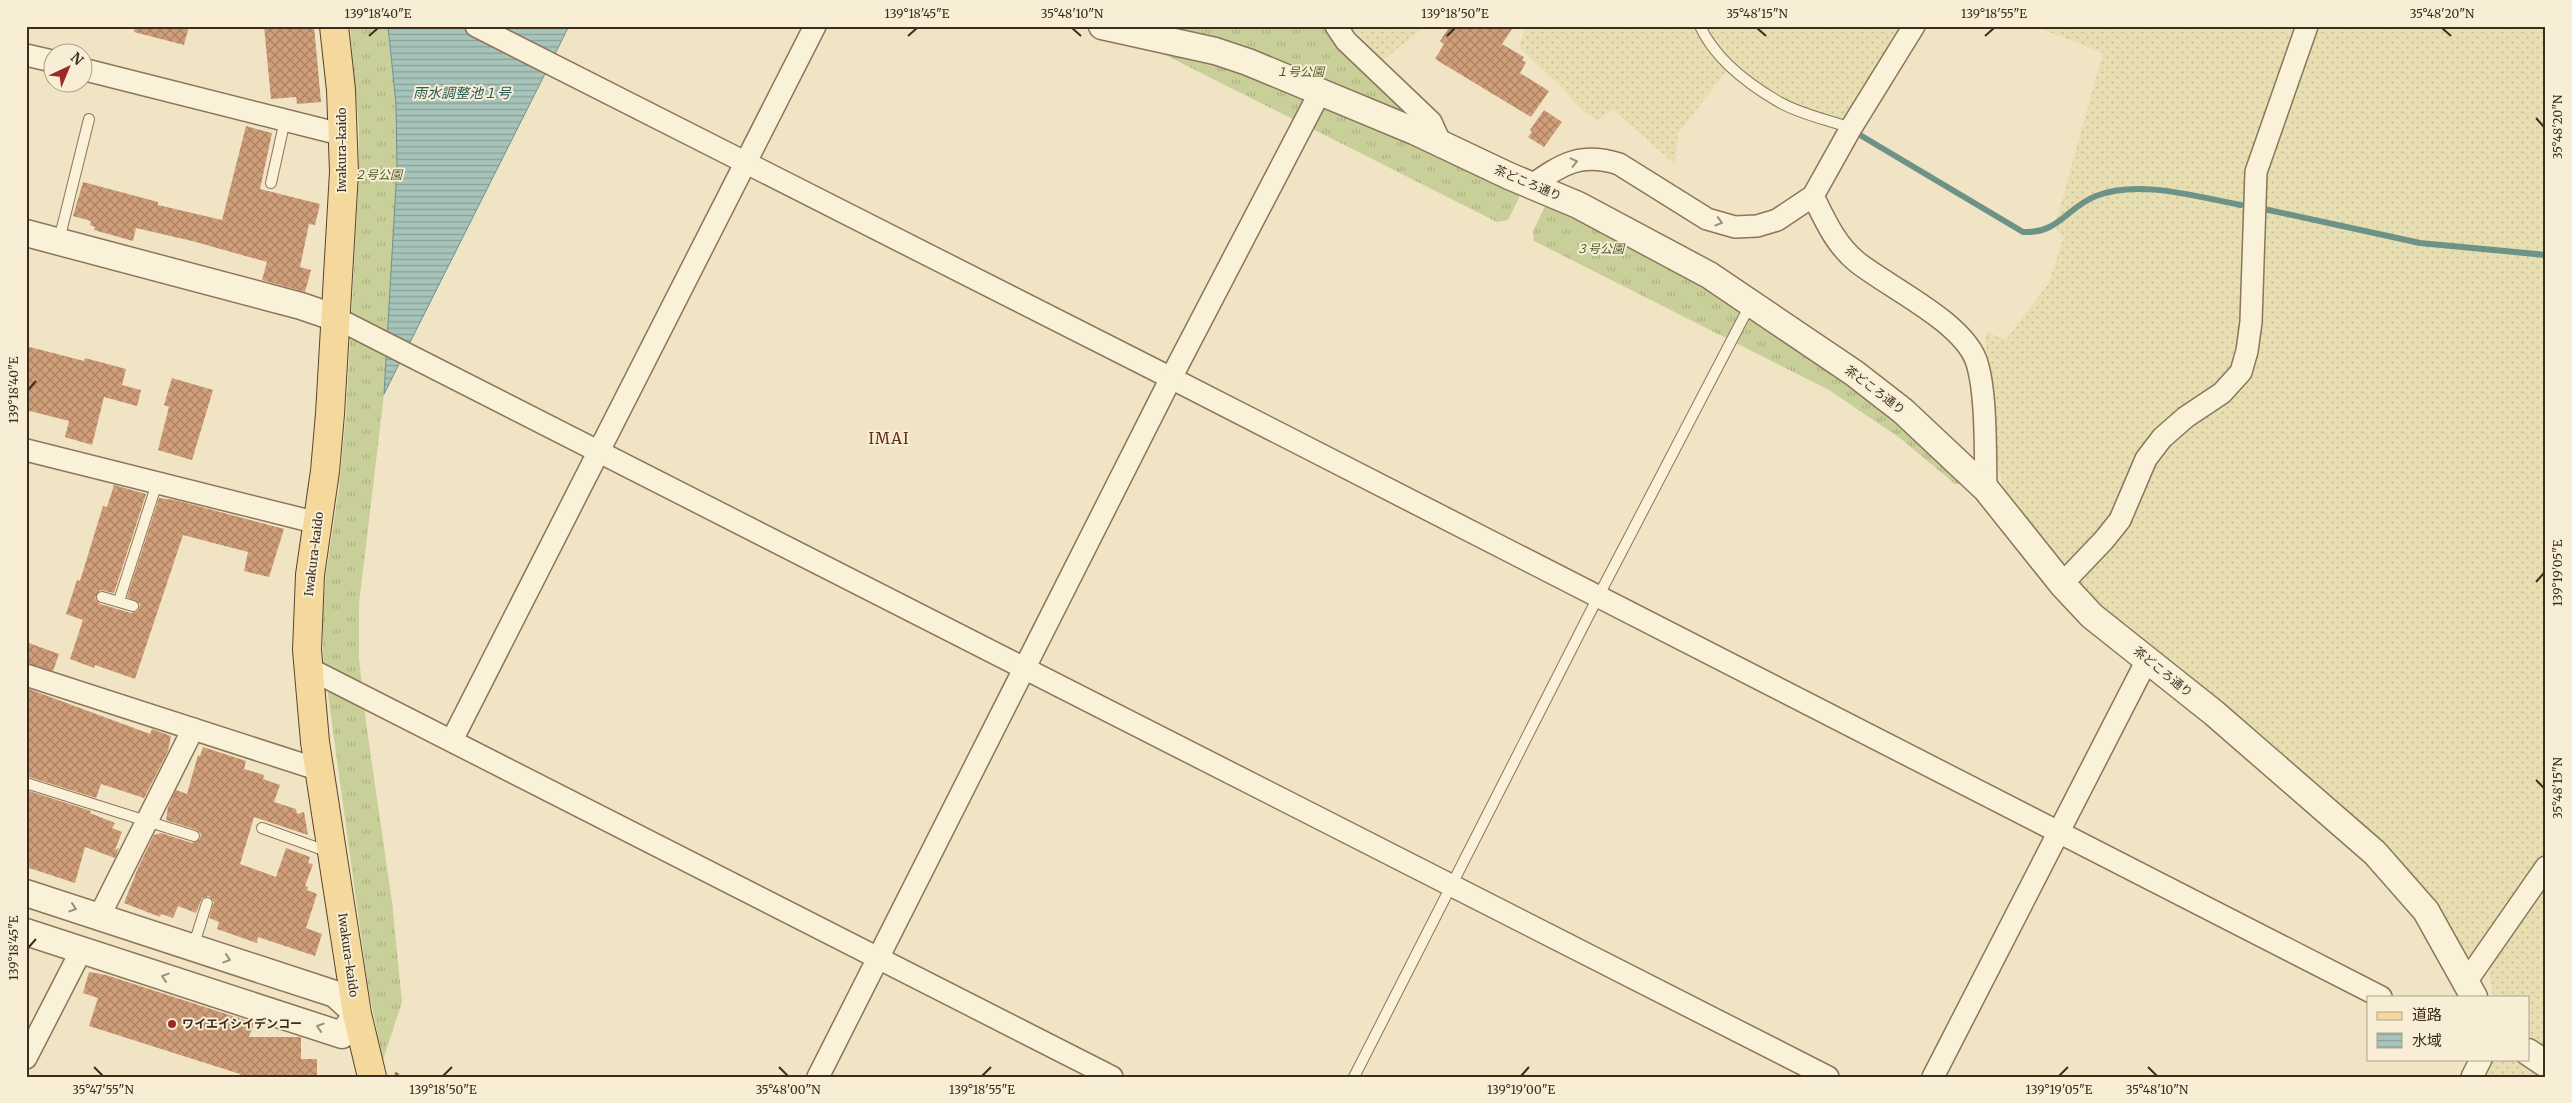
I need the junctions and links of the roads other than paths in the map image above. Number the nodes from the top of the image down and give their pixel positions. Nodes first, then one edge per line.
1 (334, 26) edge
2 (476, 26) edge
3 (815, 26) edge
4 (1102, 26) edge
5 (1336, 26) edge
6 (1700, 26) edge
7 (1914, 26) edge
8 (2307, 26) edge
9 (26, 55) edge
10 (42, 59) edge
11 (92, 72) edge
12 (1320, 92) junction
13 (88, 120) dead end
14 (285, 120) junction
15 (1851, 128) junction
16 (344, 135) junction
17 (1441, 144) junction
18 (744, 164) junction
19 (271, 182) dead end
20 (1532, 185) junction
21 (1813, 196) junction
22 (26, 233) edge
23 (59, 240) junction
24 (1752, 302) junction
25 (336, 318) junction
26 (1171, 378) junction
27 (26, 450) edge
28 (597, 452) junction
29 (157, 483) junction
30 (1986, 489) junction
31 (318, 523) junction
32 (2062, 584) junction
33 (102, 597) dead end
34 (1598, 597) junction
35 (119, 601) junction
36 (133, 606) dead end
37 (2147, 660) junction
38 (308, 668) junction
39 (1025, 669) junction
40 (26, 675) edge
41 (193, 729) junction
42 (452, 740) junction
43 (320, 770) junction
44 (26, 783) edge
45 (146, 821) junction
46 (262, 828) dead end
47 (2058, 831) junction
48 (194, 836) dead end
49 (334, 853) junction
50 (2546, 867) edge
51 (1452, 886) junction
52 (26, 893) edge
53 (207, 903) dead end
54 (100, 917) junction
55 (26, 932) edge
56 (193, 948) junction
57 (82, 949) junction
58 (879, 958) junction
59 (2470, 989) edge
60 (2379, 996) edge
61 (356, 1014) junction
62 (2530, 1053) edge
63 (26, 1058) edge
64 (2480, 1060) edge
65 (2546, 1064) edge
66 (372, 1077) edge
67 (818, 1077) edge
68 (1112, 1077) edge
69 (1354, 1077) edge
70 (1828, 1077) edge
71 (1933, 1077) edge
72 (2472, 1077) edge

1 - 16 main road, Iwakura-kaido
2 - 18 street
3 - 18 street
4 - 12 street, 茶どころ通り
5 - 17 street
6 - 15 lane
7 - 15 street
8 - 32 street
9 - 10 street
11 - 14 street
12 - 17 street, 茶どころ通り
12 - 26 street
13 - 23 lane
14 - 16 street
14 - 19 lane
15 - 21 street
16 - 25 main road, Iwakura-kaido
17 - 20 street, 茶どころ通り
18 - 26 street
18 - 28 street
20 -> 21 street
20 - 24 street, 茶どころ通り
21 - 30 street
22 - 23 street
23 - 25 street
24 - 30 street, 茶どころ通り
24 - 34 lane
25 - 28 street
25 - 31 main road, Iwakura-kaido
26 - 34 street
26 - 39 street
27 - 29 street
28 - 39 street
28 - 42 street
29 - 31 street
29 - 35 lane
30 - 32 street, 茶どころ通り
31 - 38 main road, Iwakura-kaido
32 - 37 street, 茶どころ通り
33 - 35 lane
34 - 47 street
34 - 51 lane
35 - 36 lane
37 - 47 street
37 - 59 street, 茶どころ通り
38 - 42 street
38 - 43 main road, Iwakura-kaido
39 - 51 street
39 - 58 street
40 - 41 street
41 - 43 street
41 - 45 street
42 - 58 street
43 - 49 main road, Iwakura-kaido
44 - 45 lane
45 - 48 lane
45 - 54 street
46 - 49 lane
47 - 60 street
47 - 71 street
49 - 61 main road, Iwakura-kaido
50 - 59 street
51 - 69 lane
51 - 70 street
52 -> 54 street
53 - 56 lane
54 - 56 street
55 - 57 street
56 -> 61 street
61 -> 57 street
57 - 63 street
58 - 67 street
58 - 68 street
61 - 66 main road, Iwakura-kaido
62 - 65 street
64 - 72 street

